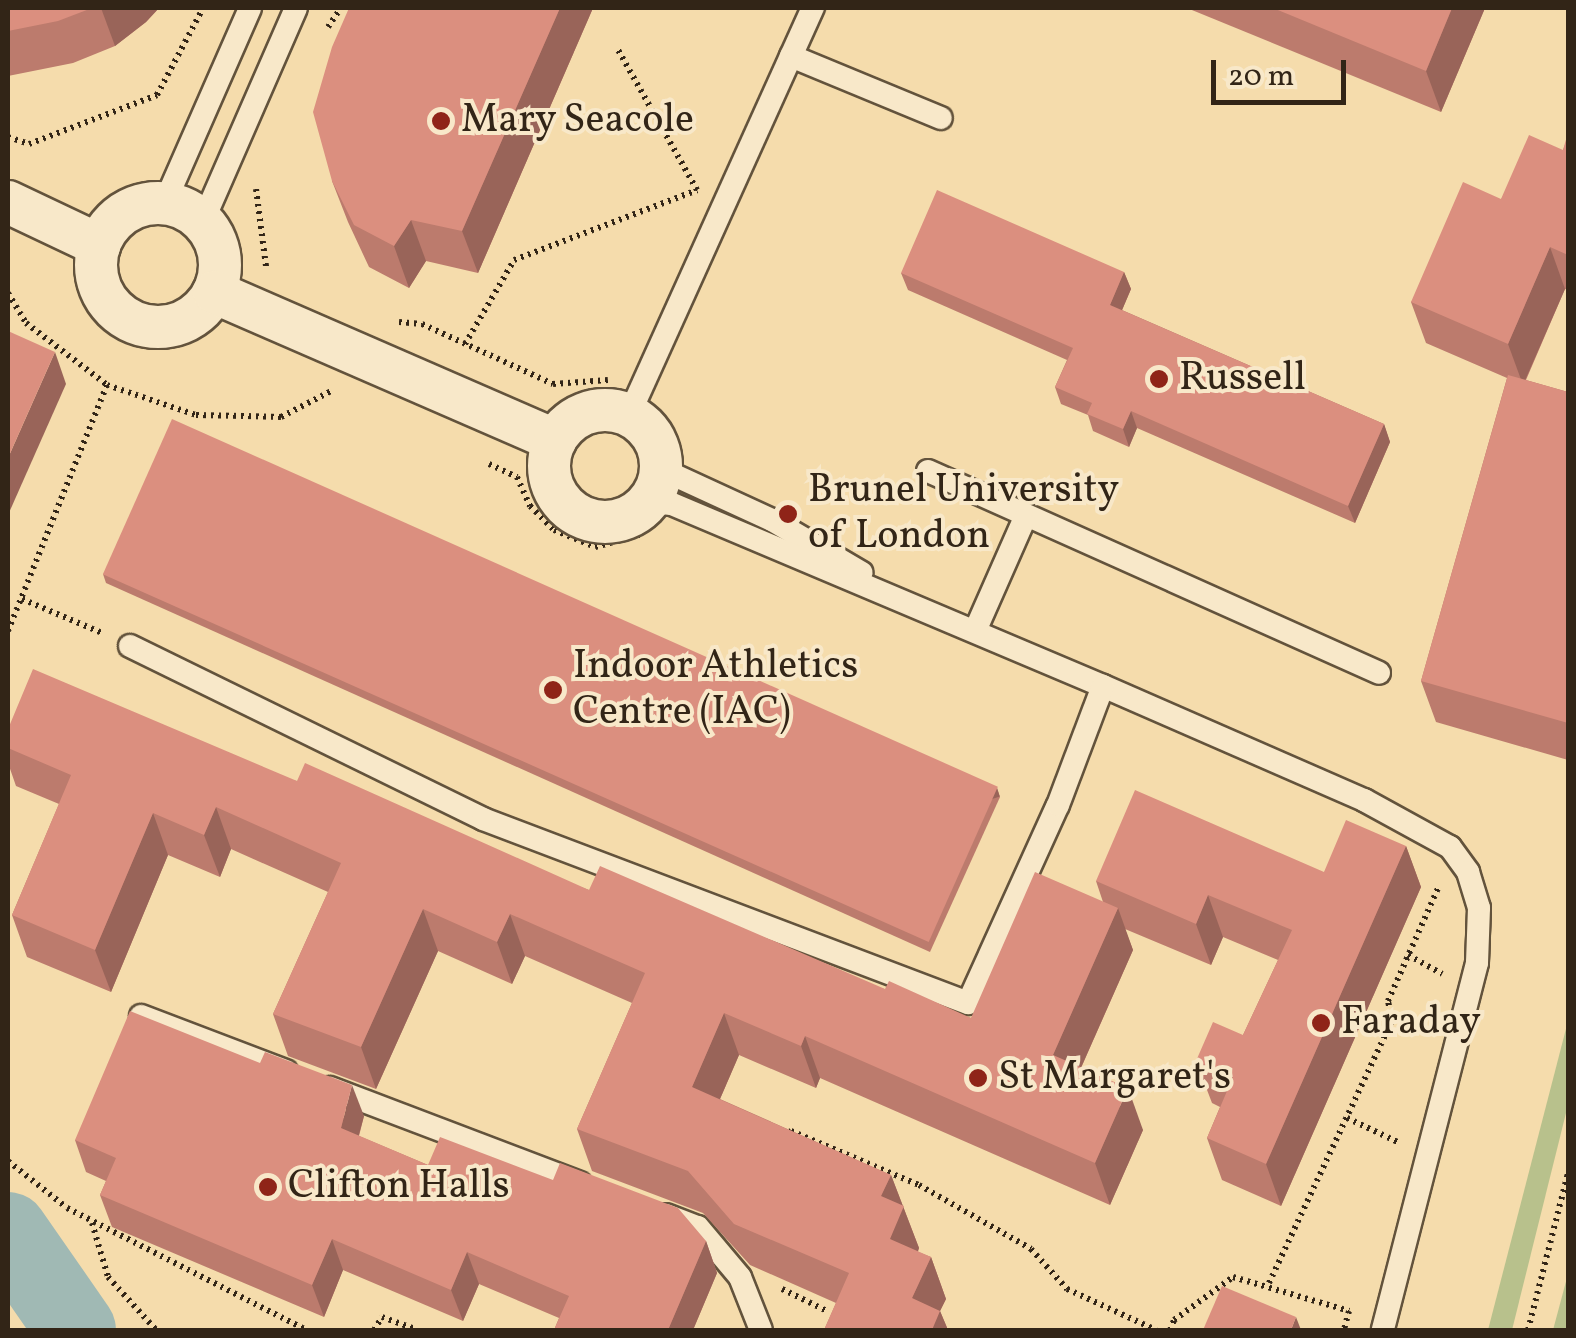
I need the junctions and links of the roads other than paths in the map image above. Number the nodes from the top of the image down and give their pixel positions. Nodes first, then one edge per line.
1 (250, 8) edge
2 (296, 8) edge
3 (813, 8) edge
4 (791, 56) junction
5 (941, 118) dead end
6 (8, 202) edge
7 (165, 202) junction
8 (203, 220) junction
9 (99, 245) junction
10 (214, 292) junction
11 (622, 398) junction
12 (555, 440) junction
13 (928, 471) dead end
14 (652, 501) junction
15 (1024, 520) junction
16 (902, 600) junction
17 (975, 632) junction
18 (130, 646) dead end
19 (1379, 673) dead end
20 (1103, 686) junction
21 (141, 1016) edge
22 (605, 1192) edge
23 (642, 1206) edge
24 (762, 1330) edge
25 (1383, 1330) edge

1 - 7 lane
2 - 8 lane
3 - 4 lane
4 - 5 lane
4 - 11 lane
6 - 9 street
7 - 8 street
7 - 9 street
8 - 10 street
9 - 10 street
10 - 12 street
11 - 12 street
11 - 14 street
12 - 14 street
13 - 15 lane
14 - 16 lane
14 - 16 lane
15 - 17 lane
15 - 19 lane
16 - 17 lane
17 - 20 lane
18 - 20 lane
20 - 25 lane
21 - 22 lane
23 - 24 lane

